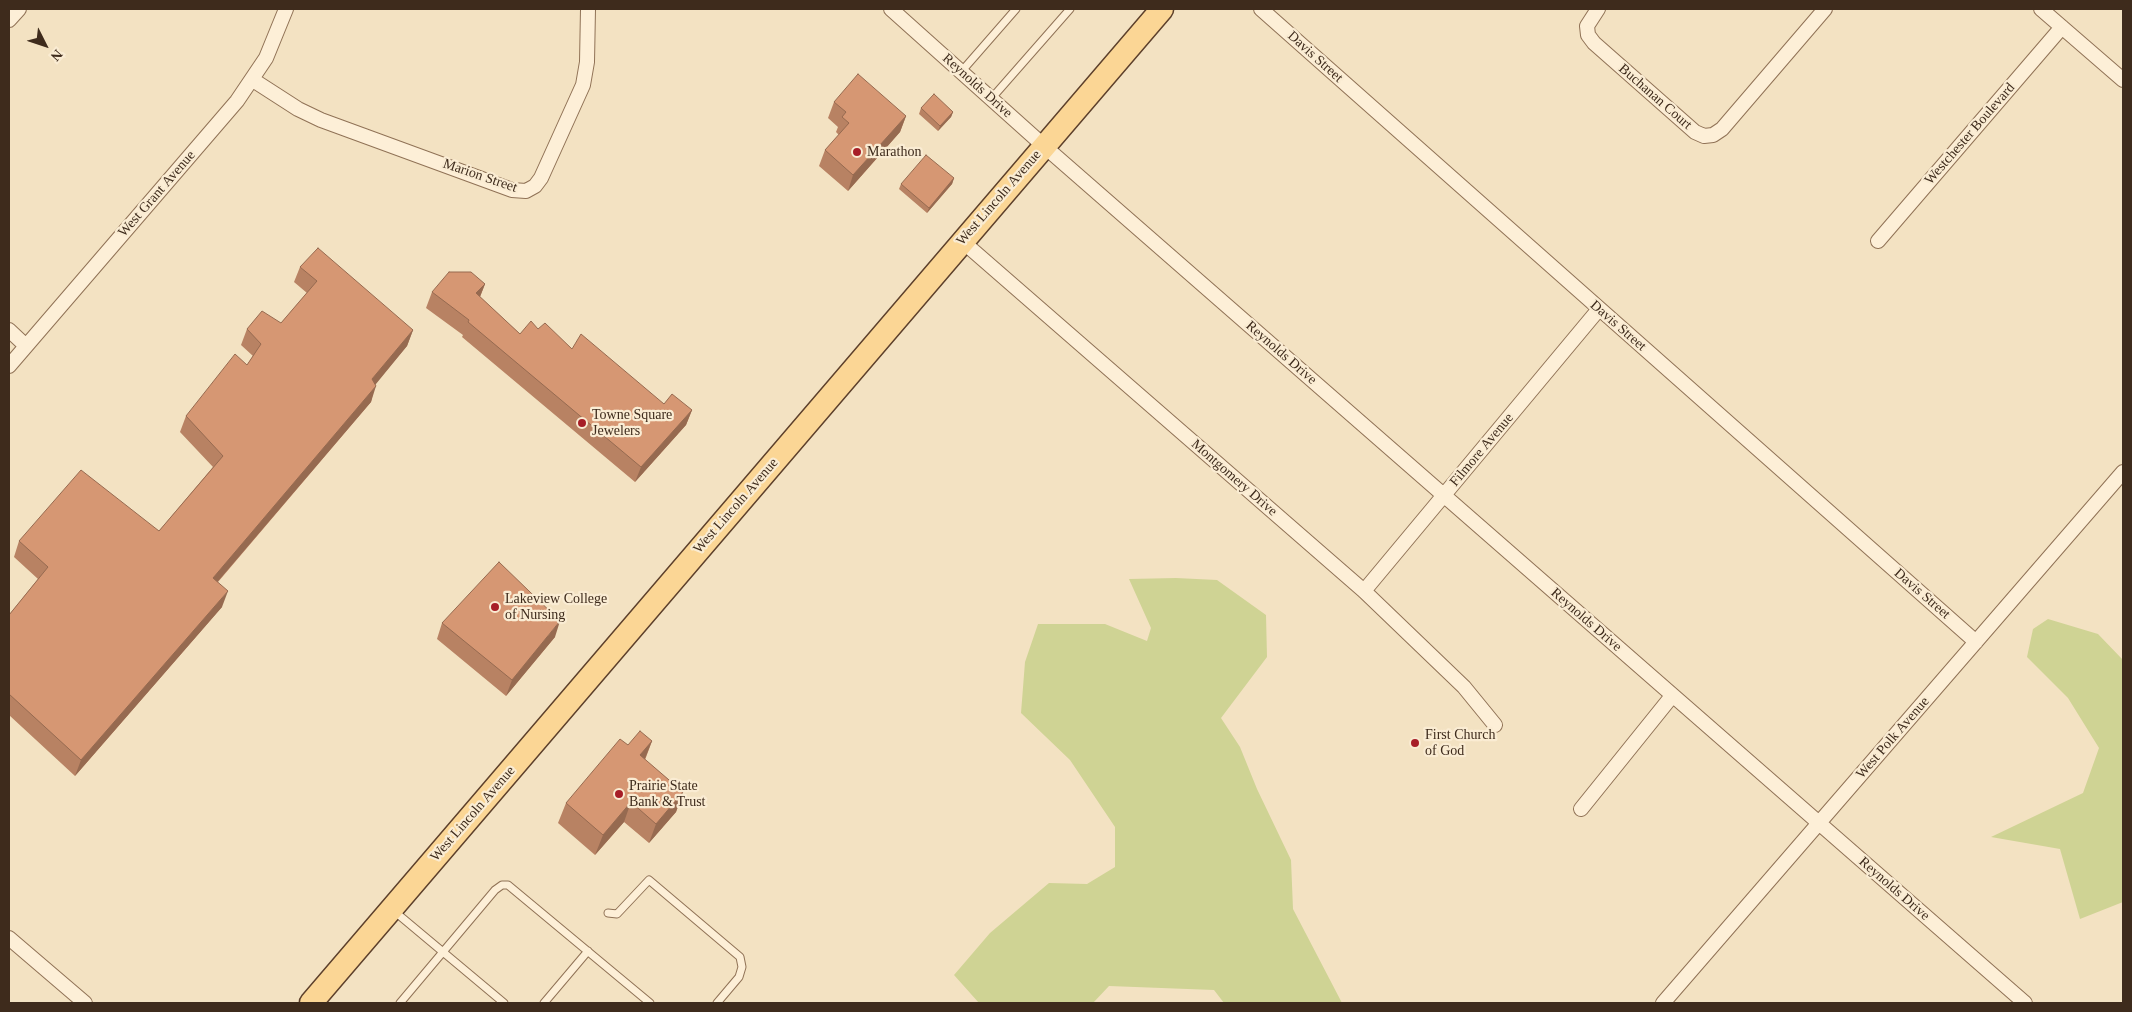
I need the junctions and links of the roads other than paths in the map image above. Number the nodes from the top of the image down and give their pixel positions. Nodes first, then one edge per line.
1 (19, 9) edge
2 (286, 9) edge
3 (588, 9) edge
4 (891, 9) edge
5 (1016, 9) edge
6 (1070, 9) edge
7 (1162, 9) edge
8 (1261, 9) edge
9 (1598, 9) edge
10 (1825, 9) edge
11 (2041, 9) edge
12 (9, 20) edge
13 (2062, 27) junction
14 (961, 72) junction
15 (253, 80) junction
16 (2123, 80) edge
17 (991, 99) junction
18 (1044, 146) junction
19 (962, 241) junction
20 (1878, 241) dead end
21 (1599, 309) junction
22 (9, 330) edge
23 (26, 346) junction
24 (9, 366) edge
25 (2123, 472) edge
26 (1444, 496) junction
27 (1364, 590) junction
28 (1976, 642) junction
29 (1672, 696) junction
30 (1495, 725) dead end
31 (1581, 809) dead end
32 (1818, 824) junction
33 (392, 909) junction
34 (608, 913) dead end
35 (9, 938) edge
36 (588, 951) junction
37 (443, 952) junction
38 (85, 1003) edge
39 (311, 1003) edge
40 (400, 1003) edge
41 (504, 1003) edge
42 (544, 1003) edge
43 (650, 1003) edge
44 (716, 1003) edge
45 (1663, 1003) edge
46 (2025, 1003) edge

1 - 12 street
2 - 15 street, West Grant Avenue
3 - 15 street, Marion Street
4 - 14 street, Reynolds Drive
5 - 14 lane
6 - 17 lane
7 - 18 main road, West Lincoln Avenue
8 - 21 street, Davis Street
9 - 10 street, Buchanan Court
11 - 13 street
13 - 16 street
13 - 20 street, Westchester Boulevard
14 - 17 street, Reynolds Drive
15 - 23 street, West Grant Avenue
17 - 18 street, Reynolds Drive
18 - 19 main road, West Lincoln Avenue
18 - 26 street, Reynolds Drive
19 - 27 street, Montgomery Drive
19 - 33 main road, West Lincoln Avenue
21 - 26 street, Filmore Avenue
21 - 28 street, Davis Street
22 - 23 street
23 - 24 street, West Grant Avenue
25 - 28 street, West Polk Avenue
26 - 27 street, Filmore Avenue
26 - 29 street, Reynolds Drive
27 - 30 street, Montgomery Drive
28 - 32 street, West Polk Avenue
29 - 31 street
29 - 32 street, Reynolds Drive
32 - 45 street, West Polk Avenue
32 - 46 street, Reynolds Drive
33 - 37 lane
33 - 39 main road, West Lincoln Avenue
34 - 44 lane
35 - 38 street
36 - 37 lane
36 - 42 lane
36 - 43 lane
37 - 40 lane
37 - 41 lane

